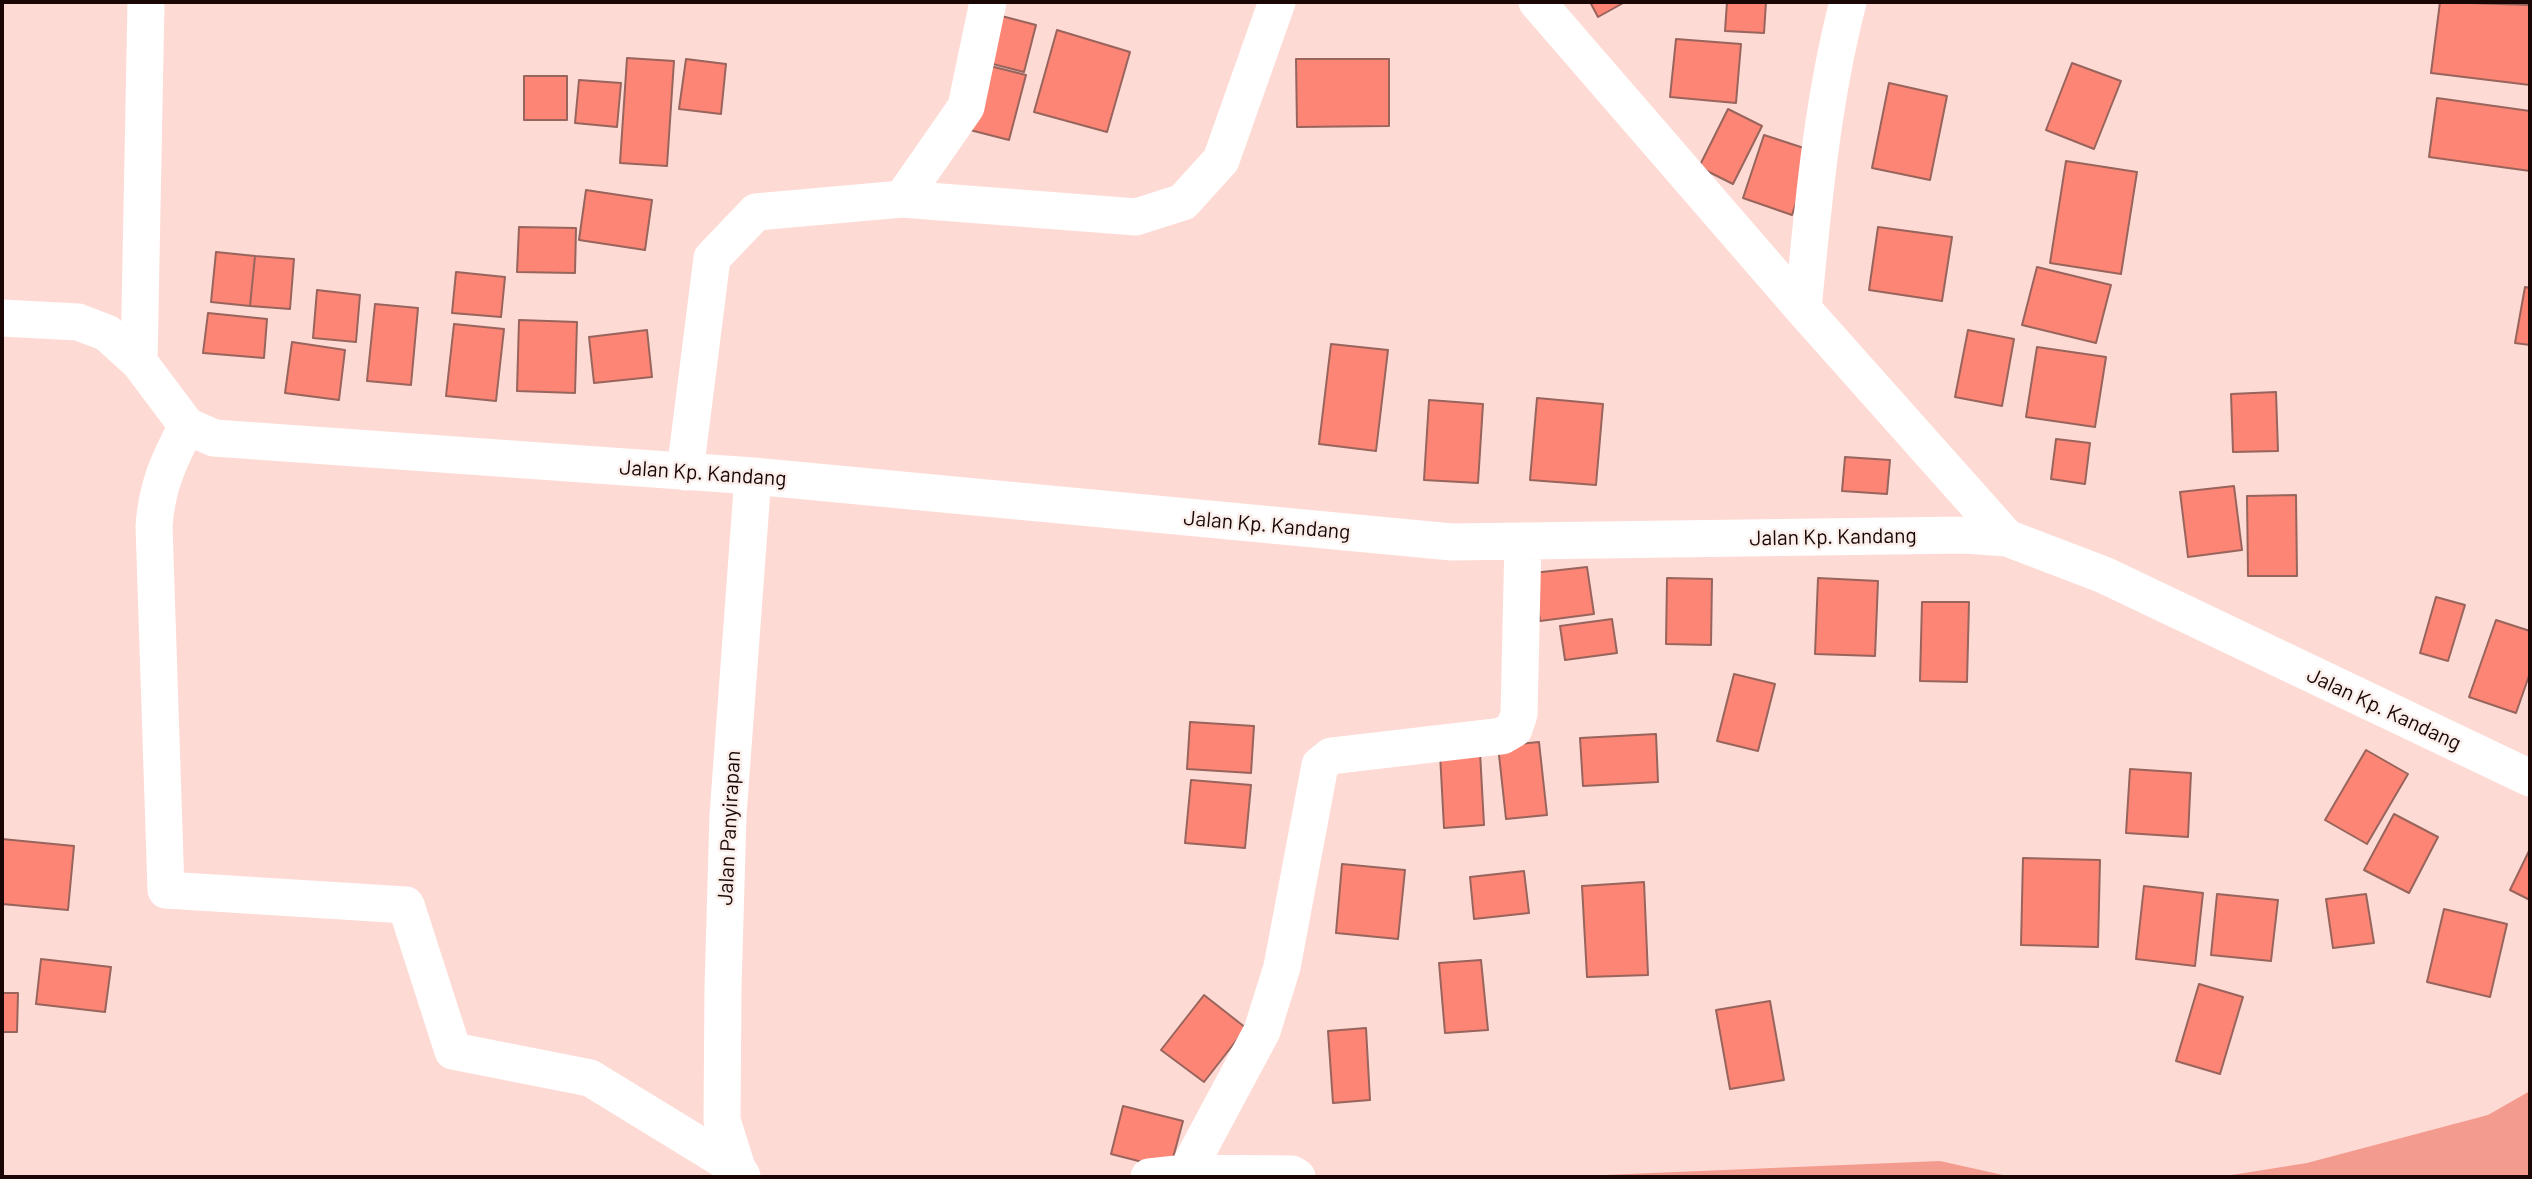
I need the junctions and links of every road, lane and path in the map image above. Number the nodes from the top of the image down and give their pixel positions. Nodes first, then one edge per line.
1 (146, 2) edge
2 (988, 2) edge
3 (1277, 2) edge
4 (1537, 2) edge
5 (1848, 2) edge
6 (902, 199) junction
7 (1803, 309) junction
8 (2, 318) edge
9 (139, 362) junction
10 (187, 426) junction
11 (685, 471) junction
12 (753, 476) junction
13 (2007, 538) junction
14 (1523, 541) junction
15 (2530, 778) edge
16 (1186, 1172) junction
17 (740, 1173) edge
18 (1149, 1177) edge
19 (1297, 1177) edge

1 - 9 street
2 - 6 street
3 - 6 street
4 - 7 street
5 - 7 street
6 - 11 street
7 - 13 street
8 - 9 street
9 - 10 street
10 - 11 street, Jalan Kp. Kandang
10 - 17 street
11 - 12 street, Jalan Kp. Kandang
12 - 14 street, Jalan Kp. Kandang
12 - 17 street, Jalan Panyirapan
13 - 14 street, Jalan Kp. Kandang
13 - 15 street, Jalan Kp. Kandang
14 - 16 street
16 - 18 street
16 - 19 street

